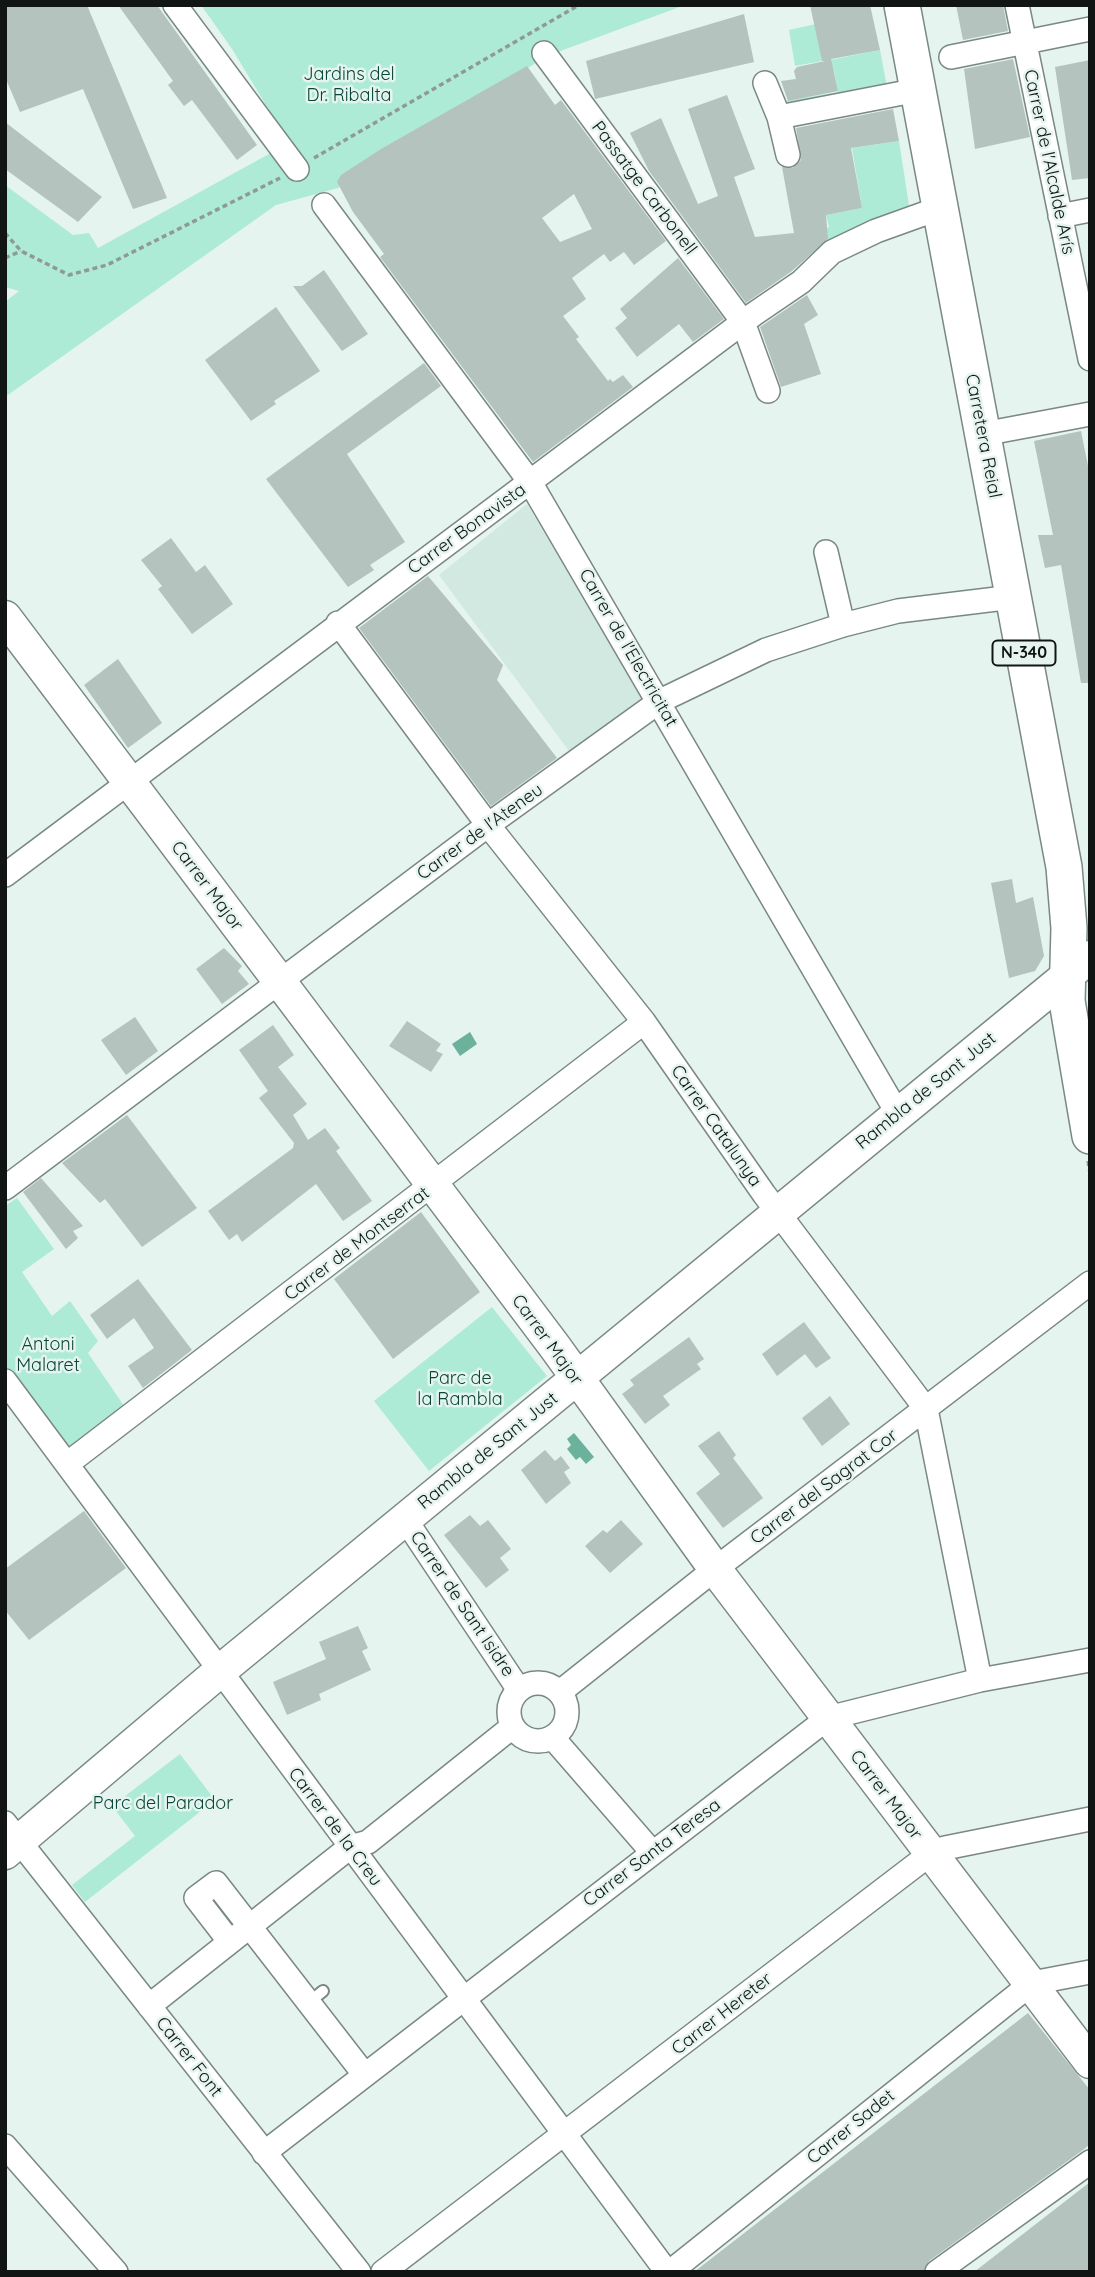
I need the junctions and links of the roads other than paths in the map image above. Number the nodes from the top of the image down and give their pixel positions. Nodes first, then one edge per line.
1 (176, 5) edge
2 (902, 5) edge
3 (1017, 5) edge
4 (1090, 29) edge
5 (1025, 41) junction
6 (544, 54) dead end
7 (951, 57) dead end
8 (765, 83) dead end
9 (918, 90) junction
10 (779, 117) junction
11 (788, 155) dead end
12 (297, 169) road end
13 (324, 205) dead end
14 (940, 208) junction
15 (1090, 210) edge
16 (1060, 216) junction
17 (743, 322) junction
18 (1090, 359) edge
19 (768, 391) dead end
20 (1090, 414) edge
21 (983, 434) junction
22 (530, 482) junction
23 (826, 552) dead end
24 (1013, 597) junction
25 (5, 617) edge
26 (338, 623) junction
27 (843, 625) junction
28 (660, 701) junction
29 (129, 781) junction
30 (488, 825) junction
31 (1063, 867) junction
32 (5, 875) edge
33 (1090, 919) edge
34 (1078, 966) edge
35 (279, 982) junction
36 (644, 1023) junction
37 (898, 1114) junction
38 (1090, 1136) edge
39 (433, 1187) junction
40 (5, 1188) edge
41 (778, 1212) junction
42 (1090, 1283) edge
43 (576, 1379) junction
44 (5, 1381) edge
45 (926, 1409) junction
46 (67, 1464) junction
47 (405, 1519) junction
48 (715, 1569) junction
49 (1090, 1660) edge
50 (220, 1671) junction
51 (980, 1680) junction
52 (519, 1690) junction
53 (560, 1692) junction
54 (828, 1718) junction
55 (512, 1727) junction
56 (554, 1738) junction
57 (1090, 1819) edge
58 (9, 1840) edge
59 (350, 1847) junction
60 (652, 1852) junction
61 (930, 1854) junction
62 (249, 1927) junction
63 (230, 1942) junction
64 (1090, 1972) edge
65 (1031, 1983) junction
66 (463, 1997) junction
67 (149, 2006) junction
68 (1090, 2062) edge
69 (364, 2074) junction
70 (565, 2135) junction
71 (5, 2146) edge
72 (264, 2153) junction
73 (1090, 2162) edge
74 (113, 2271) edge
75 (359, 2272) edge
76 (383, 2272) edge
77 (668, 2272) edge
78 (937, 2272) edge

1 - 12 street
2 - 9 main road, Carretera Reial / N-340
3 - 5 street, Carrer de l'Alcalde Arís
4 - 5 street
5 - 7 street
5 - 16 street, Carrer de l'Alcalde Arís
6 - 17 street, Passatge Carbonell
8 - 10 street
9 - 10 street
9 - 14 main road, Carretera Reial / N-340
10 - 11 street
13 - 22 street, Carrer de l'Electricitat
14 - 17 street, Carrer Bonavista
14 - 21 main road, Carretera Reial / N-340
15 - 16 street
16 - 18 street, Carrer de l'Alcalde Arís
17 - 19 street, Passatge Carbonell
17 - 22 street, Carrer Bonavista
20 - 21 street
21 - 24 main road, Carretera Reial / N-340
22 - 26 street, Carrer Bonavista
22 - 28 street, Carrer de l'Electricitat
23 - 27 street
24 - 27 street, Carrer de l'Ateneu
24 - 31 main road, Carretera Reial / N-340
25 - 29 street, Carrer Major
26 - 29 street, Carrer Bonavista
26 - 30 street, Carrer Catalunya
27 - 28 street, Carrer de l'Ateneu
28 - 30 street, Carrer de l'Ateneu
28 - 37 street, Carrer de l'Electricitat
29 - 32 street, Carrer Bonavista
29 - 35 street, Carrer Major
30 - 35 street, Carrer de l'Ateneu
30 - 36 street, Carrer Catalunya
31 - 33 main road, Carretera Reial / N-340
31 - 34 main road, Carretera Reial / N-340
34 - 37 street, Rambla de Sant Just
34 - 38 main road, Carretera Reial / N-340
35 - 39 street, Carrer Major
35 - 40 street, Carrer de l'Ateneu
36 - 39 street, Carrer de Montserrat
36 - 41 street, Carrer Catalunya
37 - 41 street, Rambla de Sant Just
39 - 43 street, Carrer Major
39 - 46 street, Carrer de Montserrat
41 - 43 street, Rambla de Sant Just
41 - 45 street, Carrer Catalunya
42 - 45 street, Carrer del Sagrat Cor
43 - 47 street, Rambla de Sant Just
43 - 48 street, Carrer Major
44 - 46 street, Carrer de la Creu
45 - 48 street, Carrer del Sagrat Cor
45 - 51 street, Carrer Catalunya
46 - 50 street, Carrer de la Creu
47 - 50 street, Rambla de Sant Just
47 - 52 street, Carrer de Sant Isidre
48 - 53 street, Carrer del Sagrat Cor
48 - 54 street, Carrer Major
49 - 51 street, Carrer Santa Teresa
50 - 58 street, Rambla de Sant Just
50 - 59 street, Carrer de la Creu
51 - 54 street, Carrer Santa Teresa
52 - 53 street
52 - 55 street
53 - 56 street
54 - 60 street, Carrer Santa Teresa
54 - 61 street, Carrer Major
55 - 56 street
55 - 59 street
56 - 60 street
57 - 61 street, Carrer Hereter
58 - 67 street, Carrer Font
59 - 62 street
59 - 66 street, Carrer de la Creu
60 - 66 street, Carrer Santa Teresa
61 - 65 street, Carrer Major
61 - 70 street, Carrer Hereter
62 - 63 street
62 - 63 street
62 - 69 street
63 - 67 street
64 - 65 street
65 - 68 street, Carrer Major
65 - 77 street, Carrer Sadet
66 - 69 street, Carrer Santa Teresa
66 - 70 street, Carrer de la Creu
67 - 72 street, Carrer Font
69 - 72 street, Carrer Santa Teresa
70 - 76 street, Carrer Hereter
70 - 77 street, Carrer de la Creu
71 - 74 street
72 - 75 street, Carrer Font
73 - 78 street

